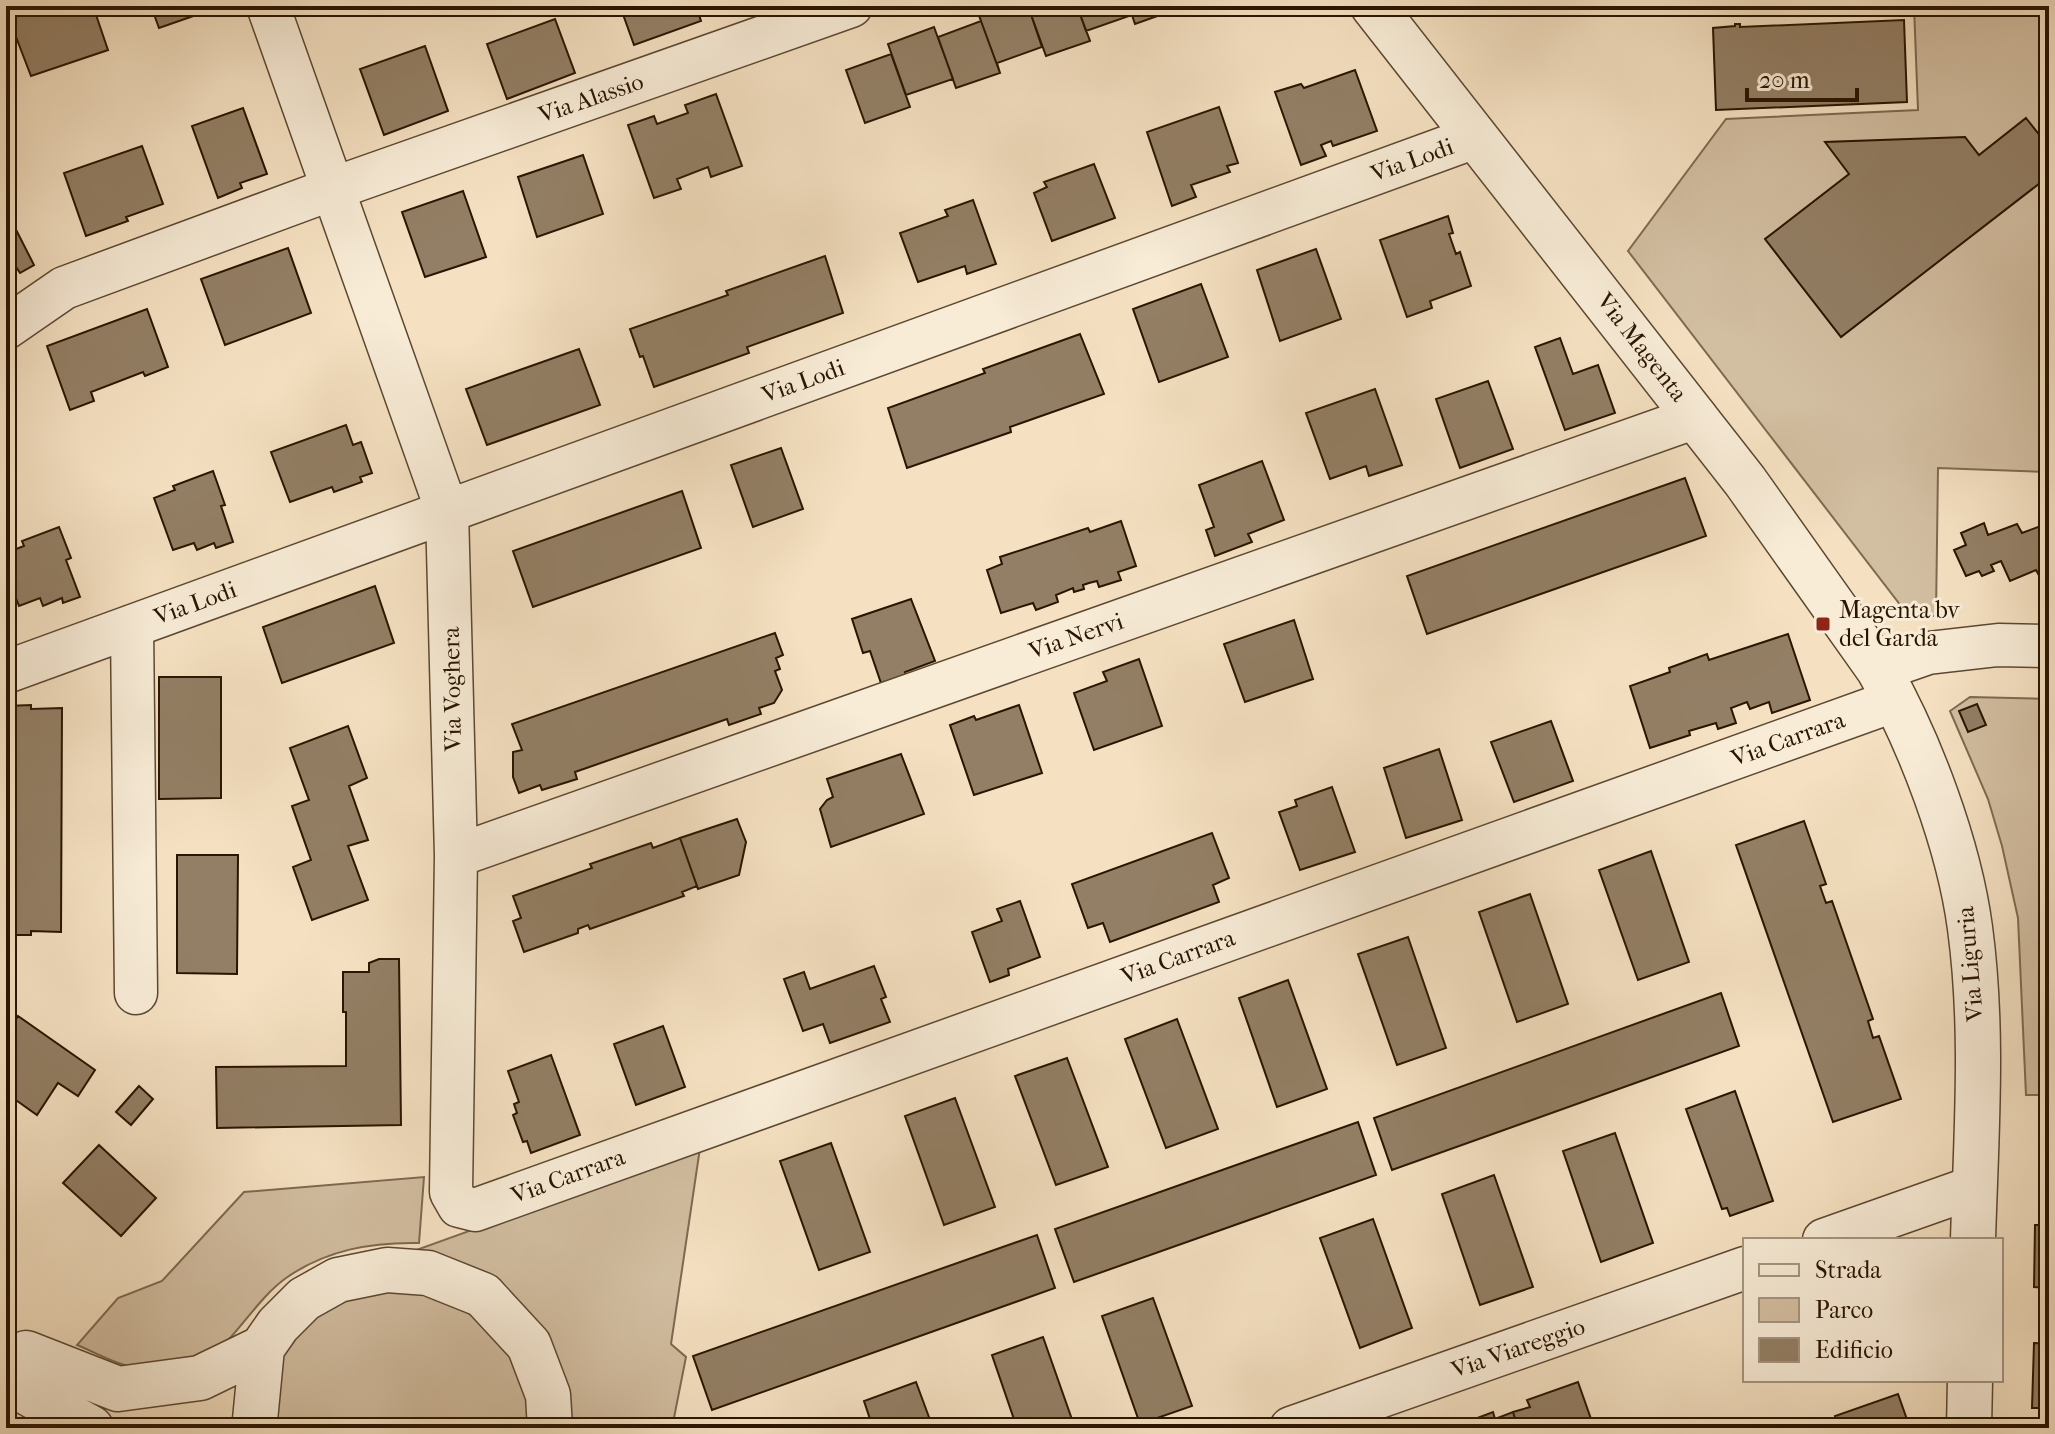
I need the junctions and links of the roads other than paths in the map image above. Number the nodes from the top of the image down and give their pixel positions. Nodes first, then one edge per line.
1 (268, 6) edge
2 (851, 6) edge
3 (1373, 6) edge
4 (1475, 137) junction
5 (332, 189) junction
6 (6, 328) edge
7 (1696, 417) junction
8 (447, 511) junction
9 (132, 626) junction
10 (2049, 646) edge
11 (6, 672) edge
12 (1887, 685) junction
13 (456, 856) junction
14 (136, 993) dead end
15 (1974, 1187) junction
16 (459, 1206) joint
17 (1830, 1238) edge
18 (1973, 1238) edge
19 (1743, 1269) edge
20 (262, 1348) junction
21 (6, 1363) edge
22 (6, 1381) edge
23 (1970, 1382) edge
24 (91, 1428) edge
25 (257, 1428) edge
26 (550, 1428) edge
27 (1291, 1428) edge
28 (1969, 1428) edge

1 - 5 street, Via Voghera
2 - 5 street, Via Alassio
3 - 4 street, Via Magenta
4 - 7 street, Via Magenta
4 - 8 street, Via Lodi
5 - 6 street
5 - 8 street, Via Voghera
7 - 12 street, Via Magenta
7 - 13 street, Via Nervi
8 - 9 street, Via Lodi
8 - 13 street, Via Voghera
9 - 11 street, Via Lodi
9 - 14 street, Via Lodi
10 - 12 street, Via Carrara
12 - 15 street, Via Liguria
12 - 16 street, Via Carrara
13 - 16 street, Via Voghera
15 - 17 street
15 - 18 street, Via Liguria
19 - 27 street, Via Viareggio
20 - 21 street
20 - 25 street
20 - 26 street
22 - 24 street
23 - 28 street

